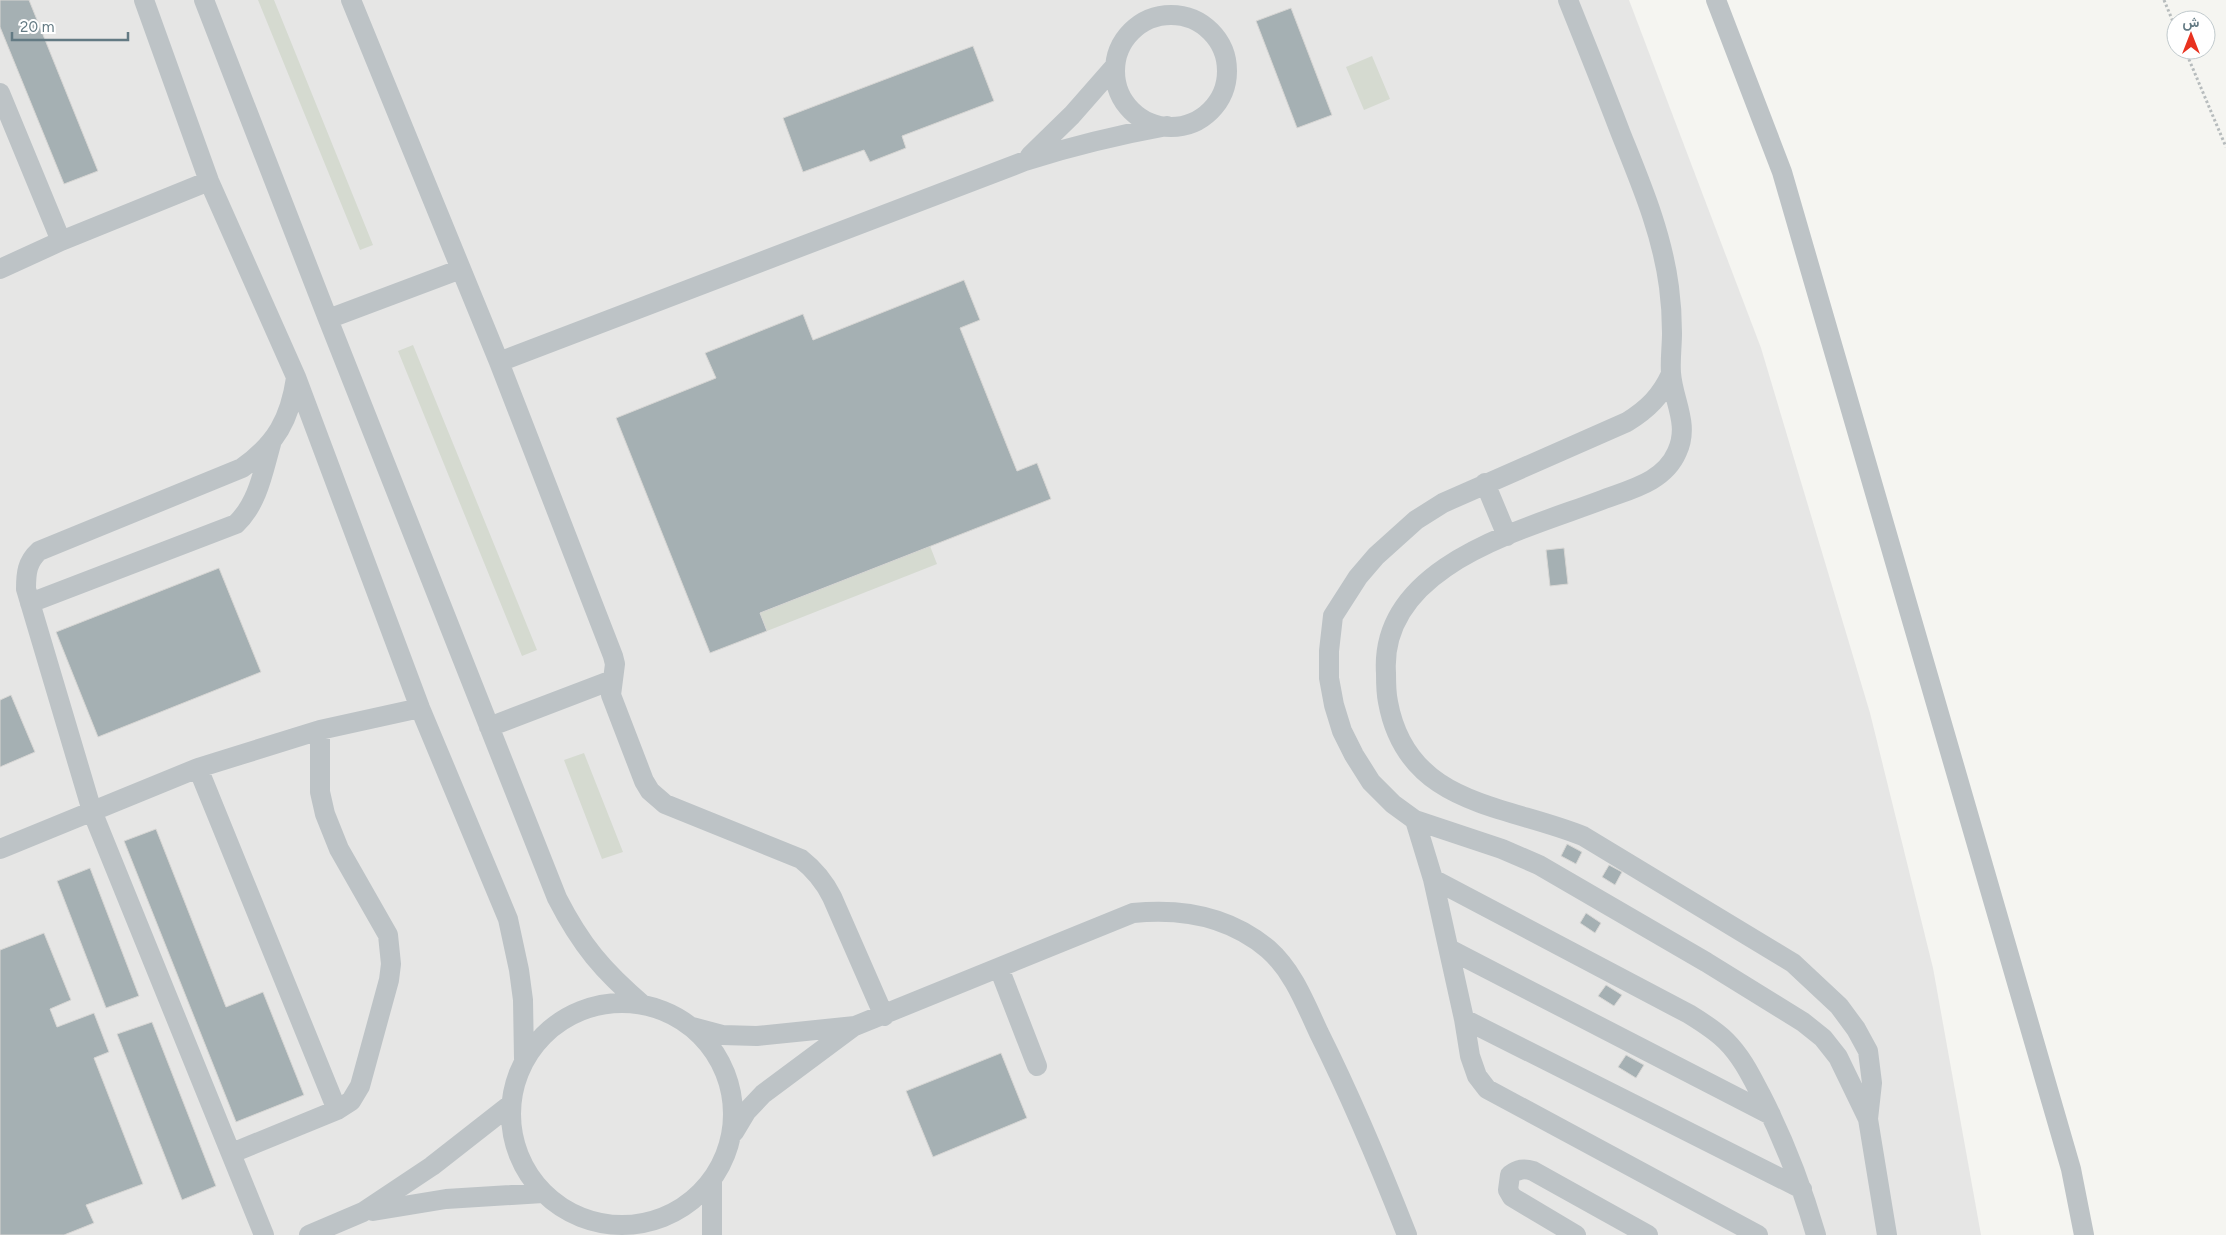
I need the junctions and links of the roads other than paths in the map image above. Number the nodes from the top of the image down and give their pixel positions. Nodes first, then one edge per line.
1 (144, 0) edge
2 (204, 0) edge
3 (351, 0) edge
4 (1568, 0) edge
5 (1716, 0) edge
6 (1115, 66) junction
7 (0, 93) edge
8 (1167, 126) junction
9 (1025, 161) junction
10 (209, 181) junction
11 (62, 241) junction
12 (461, 268) junction
13 (0, 269) edge
14 (328, 319) junction
15 (499, 362) junction
16 (1671, 374) junction
17 (296, 377) junction
18 (272, 442) junction
19 (1485, 483) junction
20 (1507, 536) junction
21 (30, 603) junction
22 (612, 680) junction
23 (420, 708) junction
24 (490, 727) junction
25 (320, 730) junction
26 (198, 768) junction
27 (92, 811) junction
28 (1415, 820) junction
29 (0, 849) edge
30 (1433, 879) junction
31 (1449, 949) junction
32 (999, 968) junction
33 (643, 1005) junction
34 (884, 1016) junction
35 (1464, 1019) junction
36 (855, 1026) junction
37 (692, 1027) junction
38 (524, 1060) junction
39 (1037, 1066) dead end
40 (510, 1105) junction
41 (337, 1110) junction
42 (1771, 1115) junction
43 (1868, 1119) junction
44 (731, 1137) junction
45 (232, 1153) junction
46 (712, 1180) junction
47 (1802, 1189) junction
48 (543, 1192) junction
49 (363, 1212) junction
50 (1546, 1226) edge
51 (611, 1230) edge
52 (264, 1235) edge
53 (309, 1235) edge
54 (712, 1235) edge
55 (1407, 1235) edge
56 (1576, 1235) edge
57 (1648, 1235) edge
58 (1758, 1235) edge
59 (1816, 1235) edge
60 (1887, 1235) edge
61 (2084, 1235) edge

1 - 10 lane
2 - 14 lane
3 - 12 lane
4 - 16 lane
5 - 61 lane
6 - 8 lane
6 - 8 lane
6 - 9 lane
7 - 11 lane
8 - 9 lane
9 - 15 lane
10 - 11 lane
10 - 17 lane
11 - 13 lane
12 - 14 lane
12 - 15 lane
14 - 24 lane
15 - 22 lane
16 - 19 lane
16 - 20 lane
17 - 18 lane
17 - 23 lane
18 - 21 lane
18 - 21 lane
19 - 20 lane
19 - 28 lane
20 - 43 lane
21 - 27 lane
22 - 24 lane
22 - 34 lane
23 - 25 lane
23 - 38 lane
24 - 33 lane
25 - 26 lane
25 - 41 lane
26 - 27 lane
26 - 41 lane
27 - 29 lane
27 - 45 lane
28 - 30 lane
28 - 43 lane
30 - 31 lane
30 - 42 lane
31 - 35 lane
31 - 42 lane
32 - 34 lane
32 - 39 lane
32 - 55 lane
33 - 37 lane
33 - 38 lane
34 - 36 lane
35 - 47 lane
35 - 58 lane
36 - 37 lane
36 - 44 lane
37 - 44 lane
38 - 40 lane
40 - 48 lane
40 - 49 lane
41 - 45 lane
42 - 47 lane
43 - 60 lane
44 - 46 lane
45 - 52 lane
46 - 51 lane
46 - 54 lane
47 - 59 lane
48 - 49 lane
48 - 51 lane
49 - 53 lane
50 - 56 lane
50 - 57 lane

